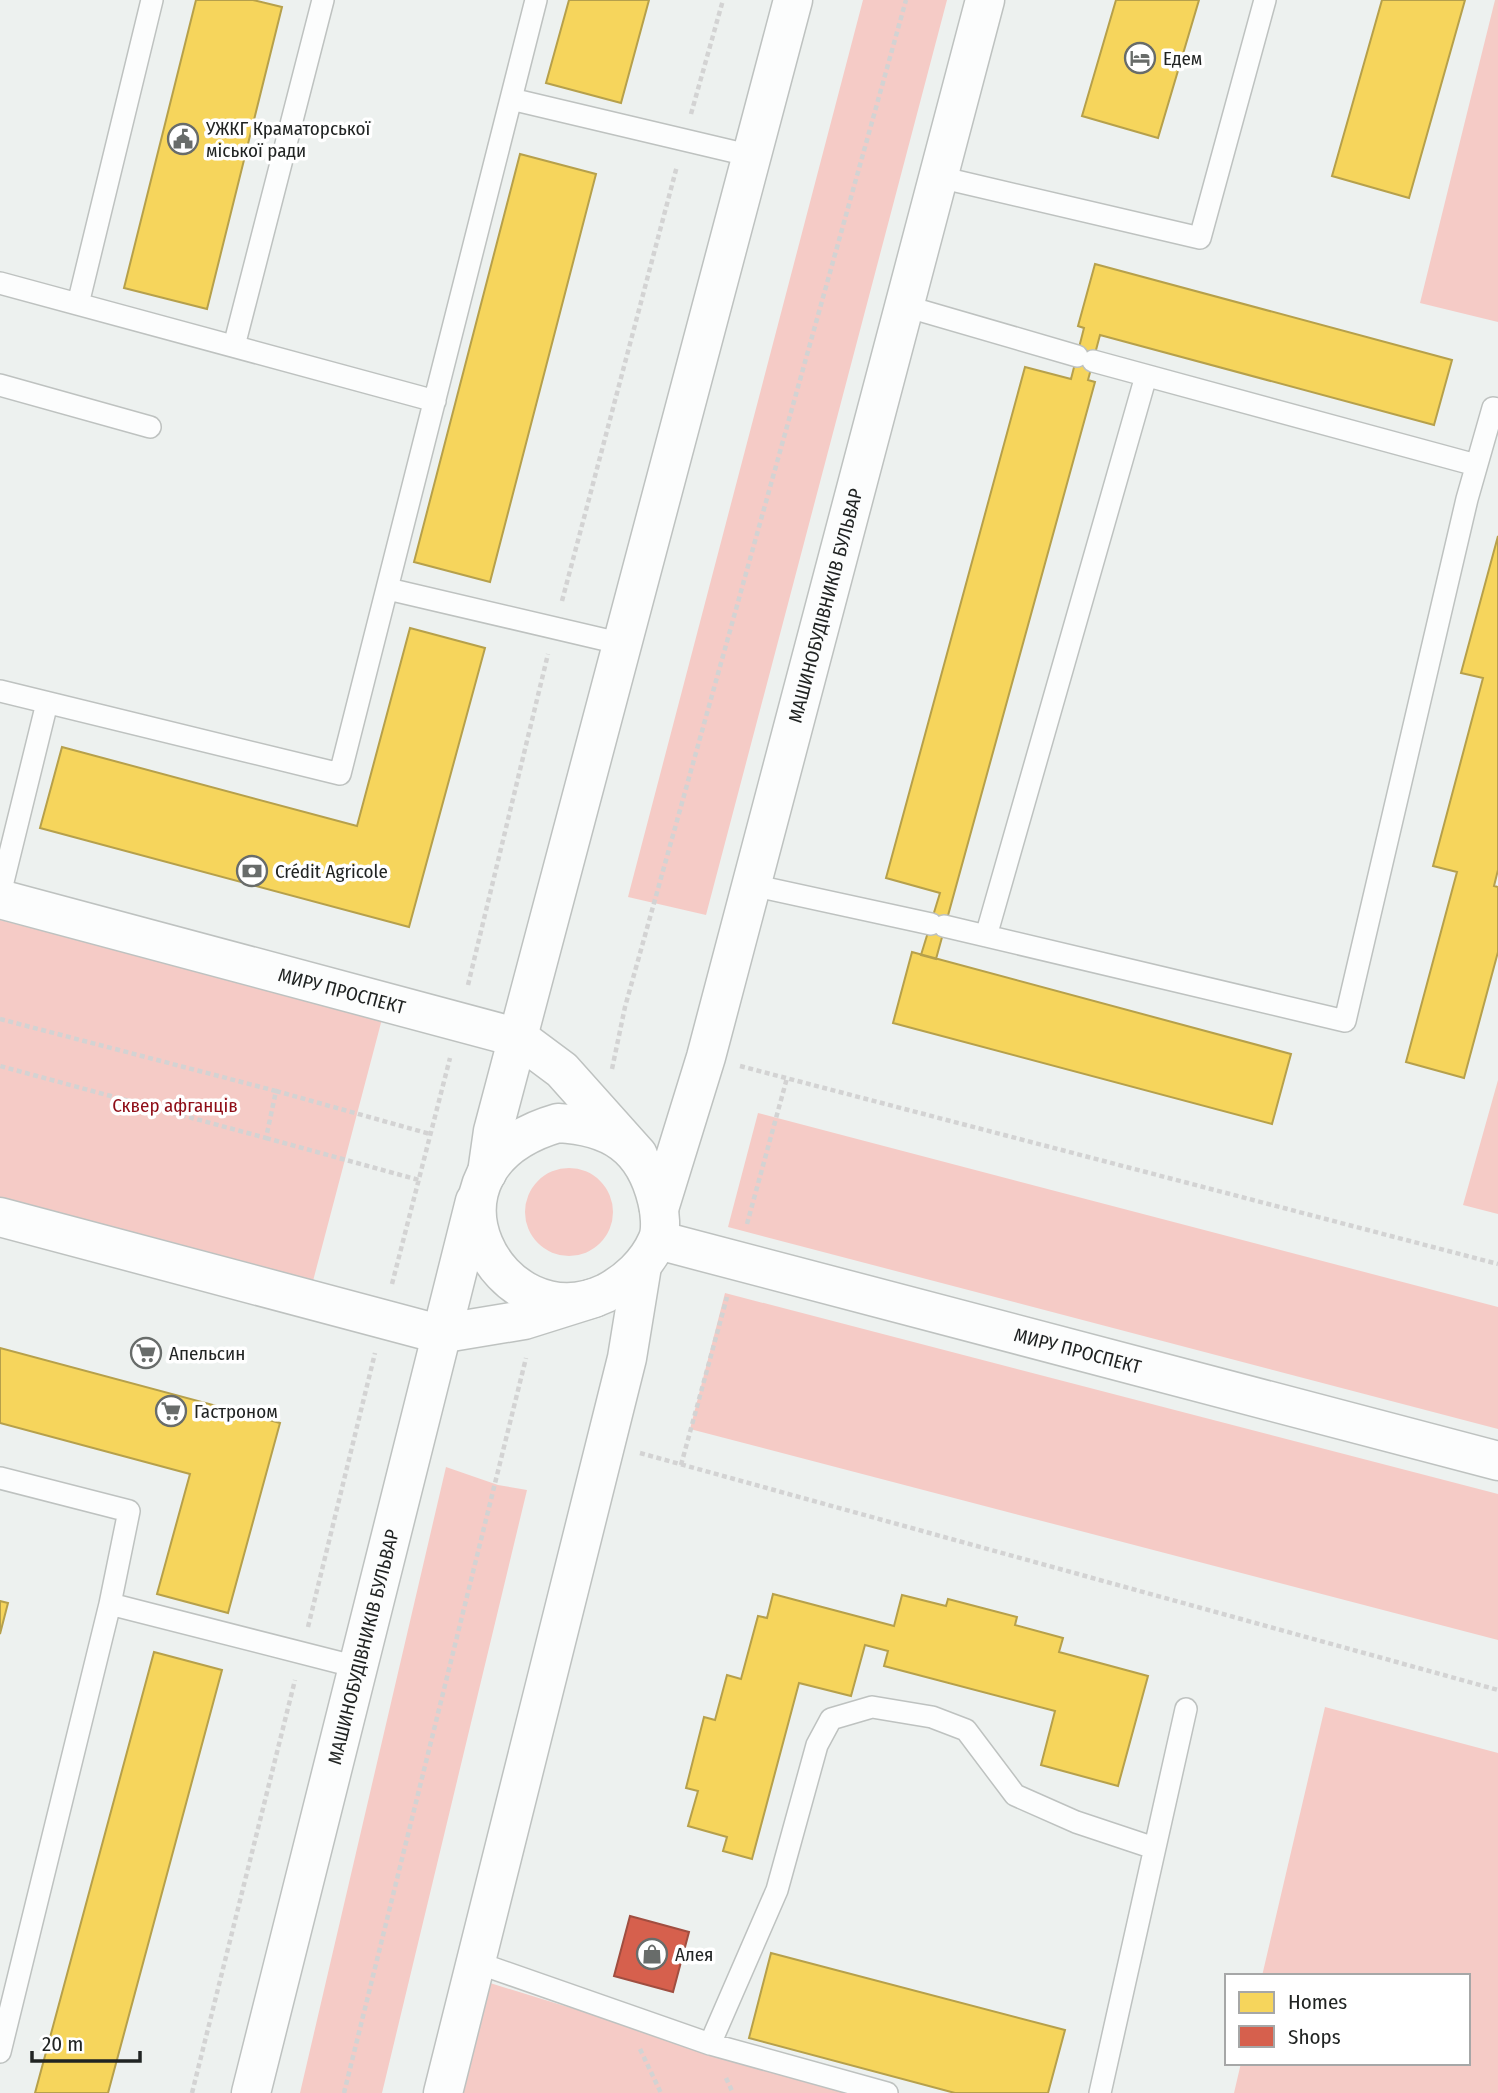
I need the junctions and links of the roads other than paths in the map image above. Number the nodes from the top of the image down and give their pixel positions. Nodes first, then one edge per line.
1 (152, 0) edge
2 (323, 0) edge
3 (536, 0) edge
4 (793, 0) edge
5 (985, 0) edge
6 (1265, 0) edge
7 (511, 99) junction
8 (752, 156) junction
9 (939, 177) junction
10 (0, 283) edge
11 (78, 304) junction
12 (905, 306) junction
13 (234, 346) junction
14 (1146, 376) junction
15 (0, 385) edge
16 (435, 401) junction
17 (1498, 409) edge
18 (150, 427) dead end
19 (1476, 465) junction
20 (388, 589) junction
21 (623, 644) junction
22 (0, 691) edge
23 (47, 703) junction
24 (752, 885) junction
25 (0, 896) edge
26 (986, 936) junction
27 (519, 1038) junction
28 (638, 1155) junction
29 (481, 1187) junction
30 (0, 1217) edge
31 (653, 1238) junction
32 (594, 1298) junction
33 (439, 1334) junction
34 (1498, 1461) edge
35 (0, 1478) edge
36 (110, 1604) junction
37 (357, 1667) junction
38 (1186, 1709) dead end
39 (1154, 1848) junction
40 (478, 1963) junction
41 (710, 2044) junction
42 (0, 2052) edge
43 (251, 2093) edge
44 (443, 2093) edge
45 (887, 2093) edge
46 (1100, 2093) edge

1 - 11 lane
2 - 13 lane
3 - 7 lane
4 - 8 street, МАШИНОБУДІВНИКІВ БУЛЬВАР
5 - 9 street, МАШИНОБУДІВНИКІВ БУЛЬВАР
6 - 9 lane
7 - 8 lane
7 - 16 lane
8 - 21 street, МАШИНОБУДІВНИКІВ БУЛЬВАР
9 - 12 street, МАШИНОБУДІВНИКІВ БУЛЬВАР
10 - 11 lane
11 - 13 lane
12 - 14 lane
12 - 24 street, МАШИНОБУДІВНИКІВ БУЛЬВАР
13 - 16 lane
14 - 19 lane
14 - 26 lane
15 - 18 lane
16 - 20 lane
17 - 19 lane
19 - 26 lane
20 - 21 lane
20 - 23 lane
21 - 27 street, МАШИНОБУДІВНИКІВ БУЛЬВАР
22 - 23 lane
23 - 25 lane
24 - 26 lane
24 - 31 street, МАШИНОБУДІВНИКІВ БУЛЬВАР
25 - 27 street, МИРУ ПРОСПЕКТ
27 - 28 street, МИРУ ПРОСПЕКТ
27 - 29 street, МАШИНОБУДІВНИКІВ БУЛЬВАР
28 - 29 street
28 - 31 street
29 - 32 street
29 - 33 street, МАШИНОБУДІВНИКІВ БУЛЬВАР
30 - 33 street
31 - 32 street
31 - 34 street, МИРУ ПРОСПЕКТ
31 - 40 street, МАШИНОБУДІВНИКІВ БУЛЬВАР
32 - 33 street
33 - 37 street, МАШИНОБУДІВНИКІВ БУЛЬВАР
35 - 36 lane
36 - 37 lane
36 - 42 lane
37 - 43 street, МАШИНОБУДІВНИКІВ БУЛЬВАР
38 - 39 lane
39 - 41 lane
39 - 46 lane
40 - 41 lane
40 - 44 street, МАШИНОБУДІВНИКІВ БУЛЬВАР
41 - 45 lane

